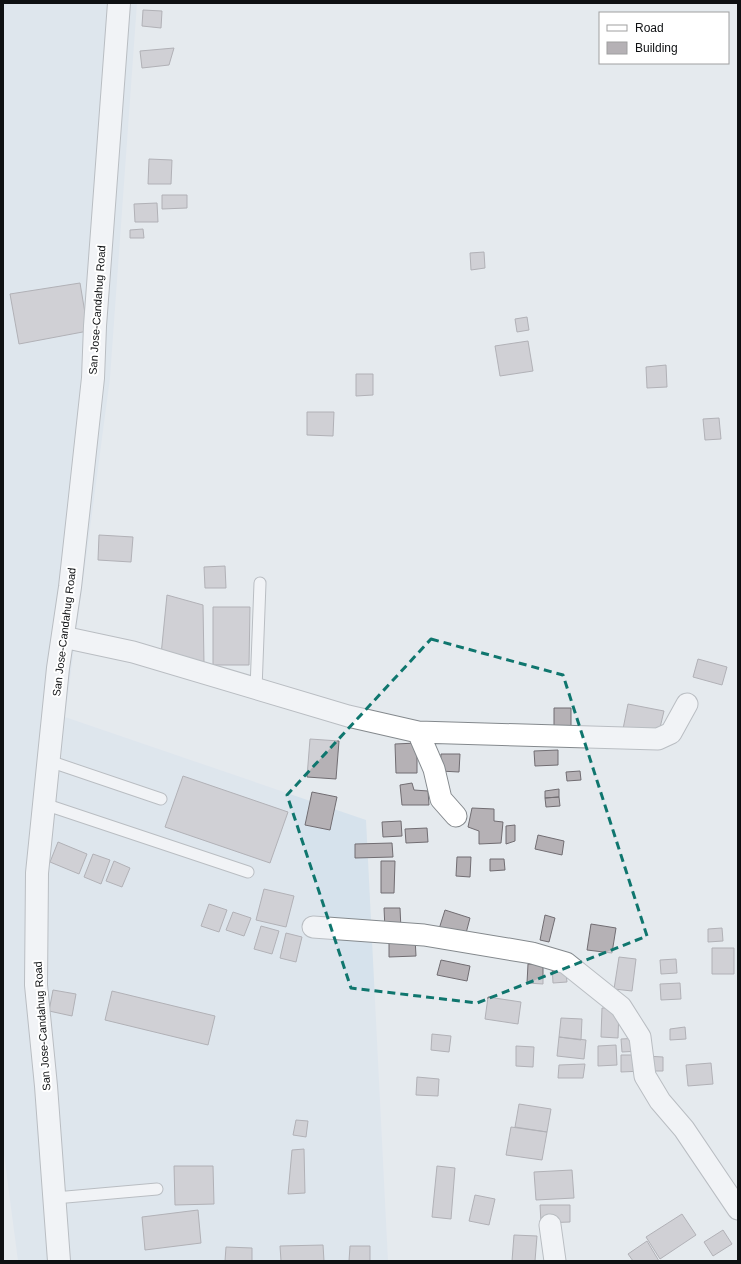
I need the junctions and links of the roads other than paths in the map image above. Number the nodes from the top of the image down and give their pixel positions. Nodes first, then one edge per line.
1 (119, 3) edge
2 (260, 583) dead end
3 (63, 636) junction
4 (256, 689) junction
5 (687, 704) dead end
6 (418, 732) junction
7 (49, 762) junction
8 (160, 799) dead end
9 (44, 804) junction
10 (456, 816) dead end
11 (248, 872) dead end
12 (313, 927) dead end
13 (157, 1189) dead end
14 (54, 1198) junction
15 (738, 1209) edge
16 (550, 1225) dead end
17 (59, 1261) edge
18 (555, 1261) edge

1 - 3 street, San Jose-Candahug Road
2 - 4 lane
3 - 4 street
3 - 7 street, San Jose-Candahug Road
4 - 6 street
5 - 6 street
6 - 10 street
7 - 8 lane
7 - 9 street, San Jose-Candahug Road
9 - 11 lane
9 - 14 street, San Jose-Candahug Road
12 - 15 street
13 - 14 lane
14 - 17 street, San Jose-Candahug Road
16 - 18 street

